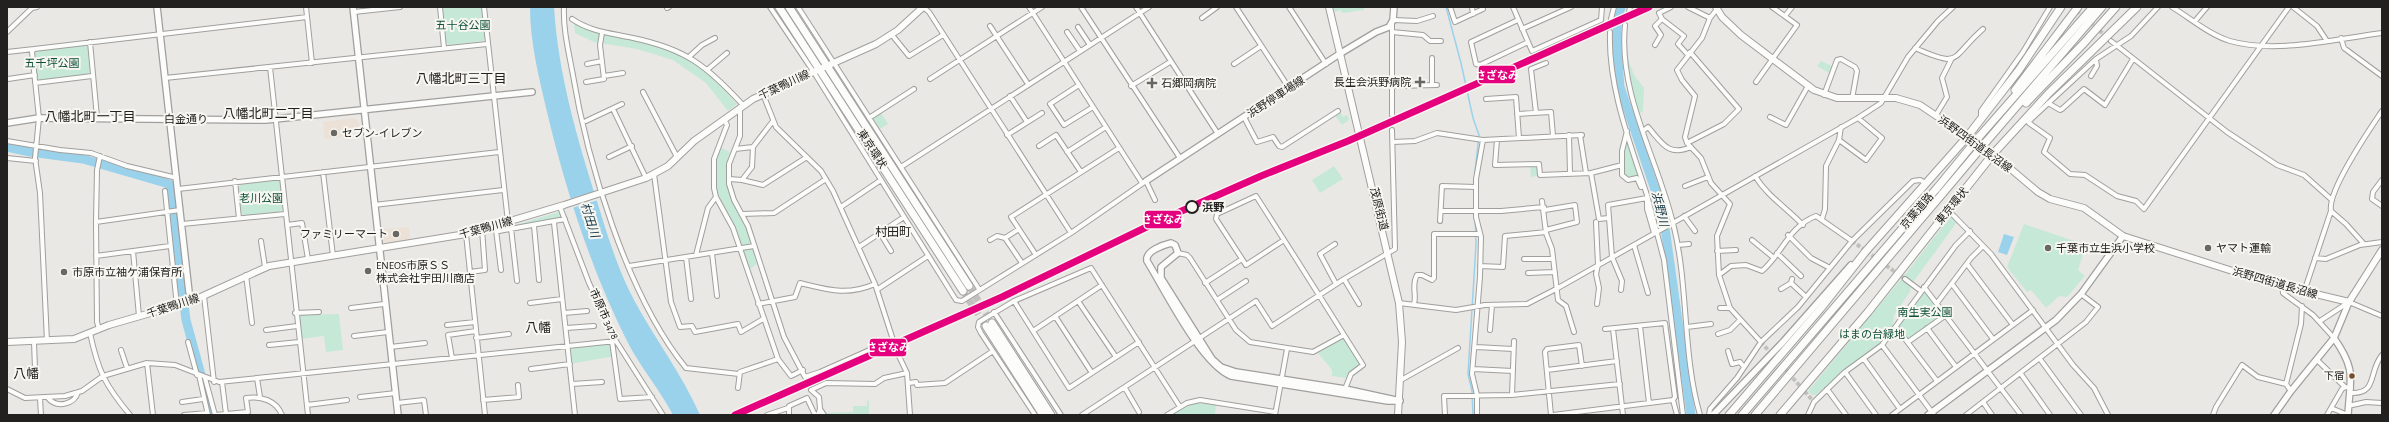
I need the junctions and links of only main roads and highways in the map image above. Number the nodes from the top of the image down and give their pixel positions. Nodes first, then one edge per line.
1 (779, 7) edge
2 (789, 7) edge
3 (923, 7) edge
4 (1329, 7) edge
5 (2056, 7) edge
6 (2061, 7) edge
7 (2078, 7) edge
8 (2093, 7) edge
9 (2102, 7) edge
10 (2116, 7) edge
11 (2137, 7) edge
12 (1717, 8) edge
13 (2050, 23) junction
14 (827, 65) junction
15 (816, 70) junction
16 (1996, 118) junction
17 (1994, 133) junction
18 (1967, 137) junction
19 (865, 138) junction
20 (858, 143) road end
21 (1993, 154) junction
22 (2382, 250) edge
23 (7, 342) edge
24 (1043, 415) edge
25 (1051, 415) edge
26 (1398, 415) edge
27 (1729, 415) edge
28 (1742, 415) edge
29 (1755, 415) edge
30 (1780, 415) edge

1 - 15 highway, 東京環状
2 - 14 highway, 東京環状
3 - 14 main road, 千葉鴨川線
4 - 26 main road, 茂原街道
5 - 13 highway
6 - 13 highway
7 - 16 highway
8 - 16 highway, 京葉道路
9 - 17 highway, 京葉道路
10 - 17 highway
11 - 21 highway, 東京環状
12 - 18 main road, 浜野四街道長沼線
13 - 18 highway
14 - 15 main road, 千葉鴨川線
14 - 19 highway, 東京環状
15 - 19 highway, 東京環状
15 - 23 main road, 千葉鴨川線
16 - 28 highway, 京葉道路, bridge
17 - 29 highway, 京葉道路, bridge
18 - 21 main road, 浜野四街道長沼線
18 - 27 highway
19 - 20 highway
21 - 22 main road, 浜野四街道長沼線
21 - 30 highway, 東京環状
24 - 25 highway

